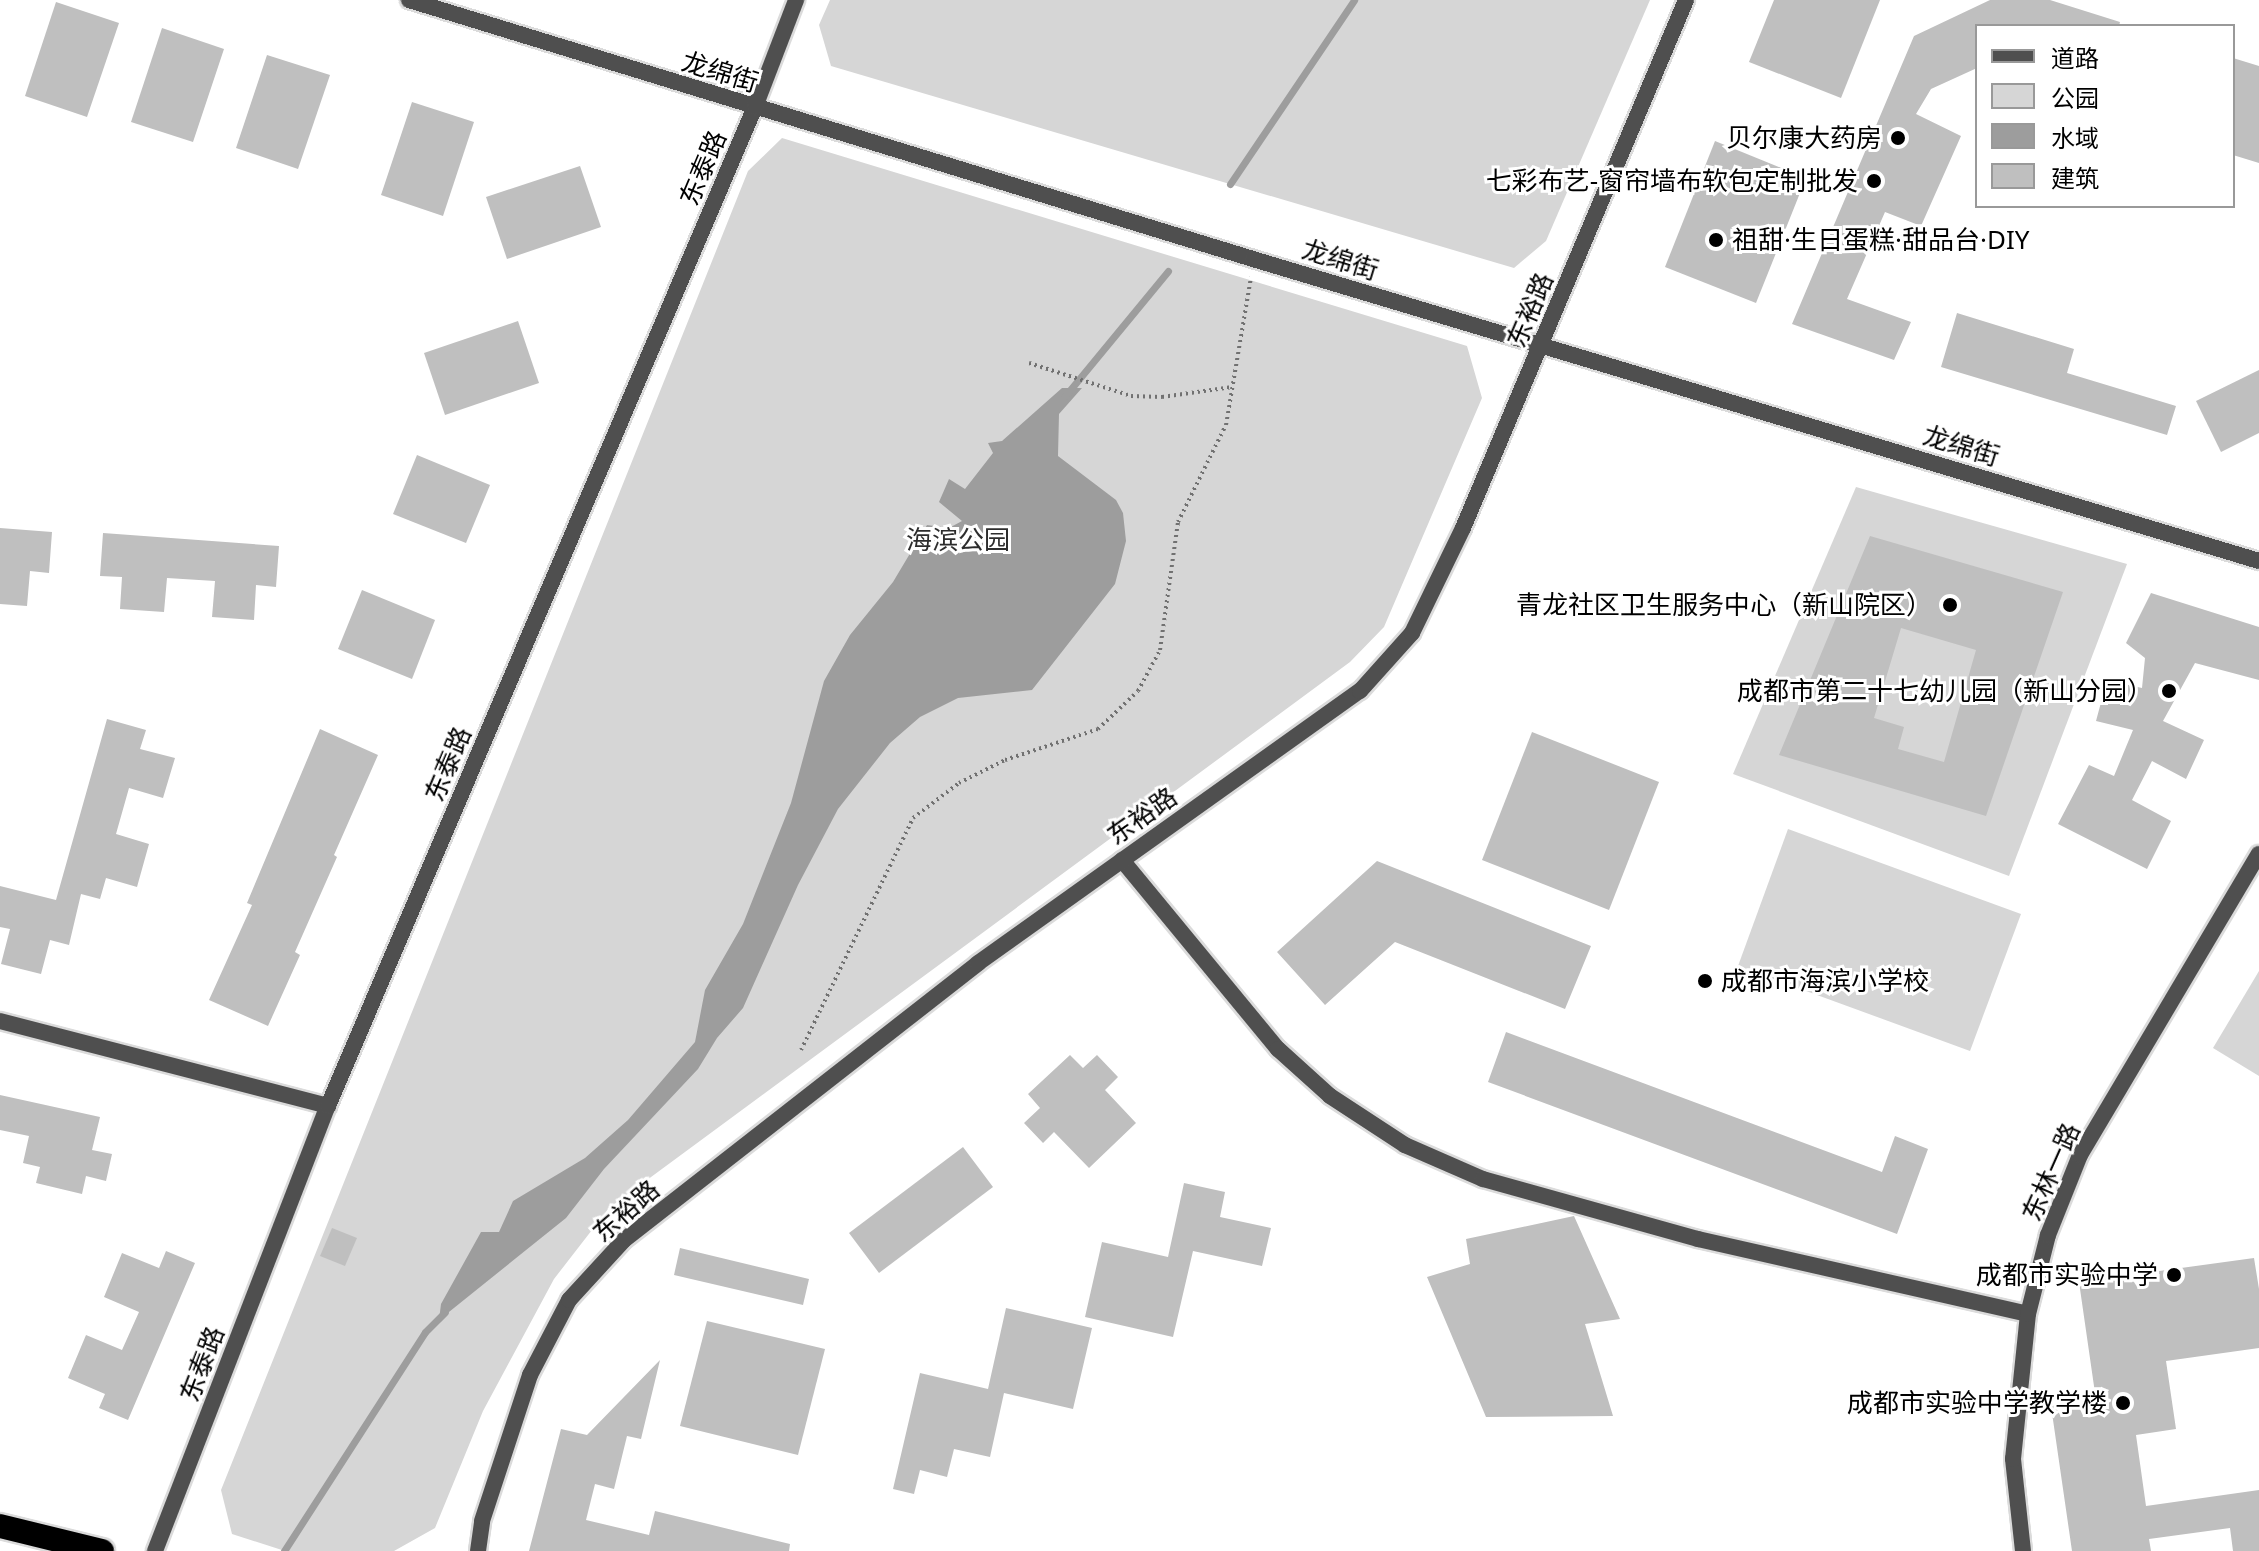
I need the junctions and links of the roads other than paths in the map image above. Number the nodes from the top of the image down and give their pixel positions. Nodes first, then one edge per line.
1 (409, 0) edge
2 (796, 0) edge
3 (1686, 0) edge
4 (755, 107) junction
5 (1542, 345) junction
6 (2259, 561) edge
7 (2259, 854) edge
8 (1122, 860) junction
9 (0, 1021) edge
10 (328, 1106) junction
11 (2028, 1314) junction
12 (0, 1526) edge
13 (102, 1551) edge
14 (155, 1551) edge
15 (478, 1551) edge
16 (2023, 1551) edge

1 - 4 street, 龙绵街
2 - 4 street, 东泰路
3 - 5 street, 东裕路
4 - 5 street, 龙绵街
4 - 10 street, 东泰路
5 - 6 street, 龙绵街
5 - 8 street, 东裕路
7 - 11 street, 东林一路
8 - 11 street
8 - 15 street, 东裕路
9 - 10 street
10 - 14 street, 东泰路
11 - 16 street, 东林一路
12 - 13 highway

